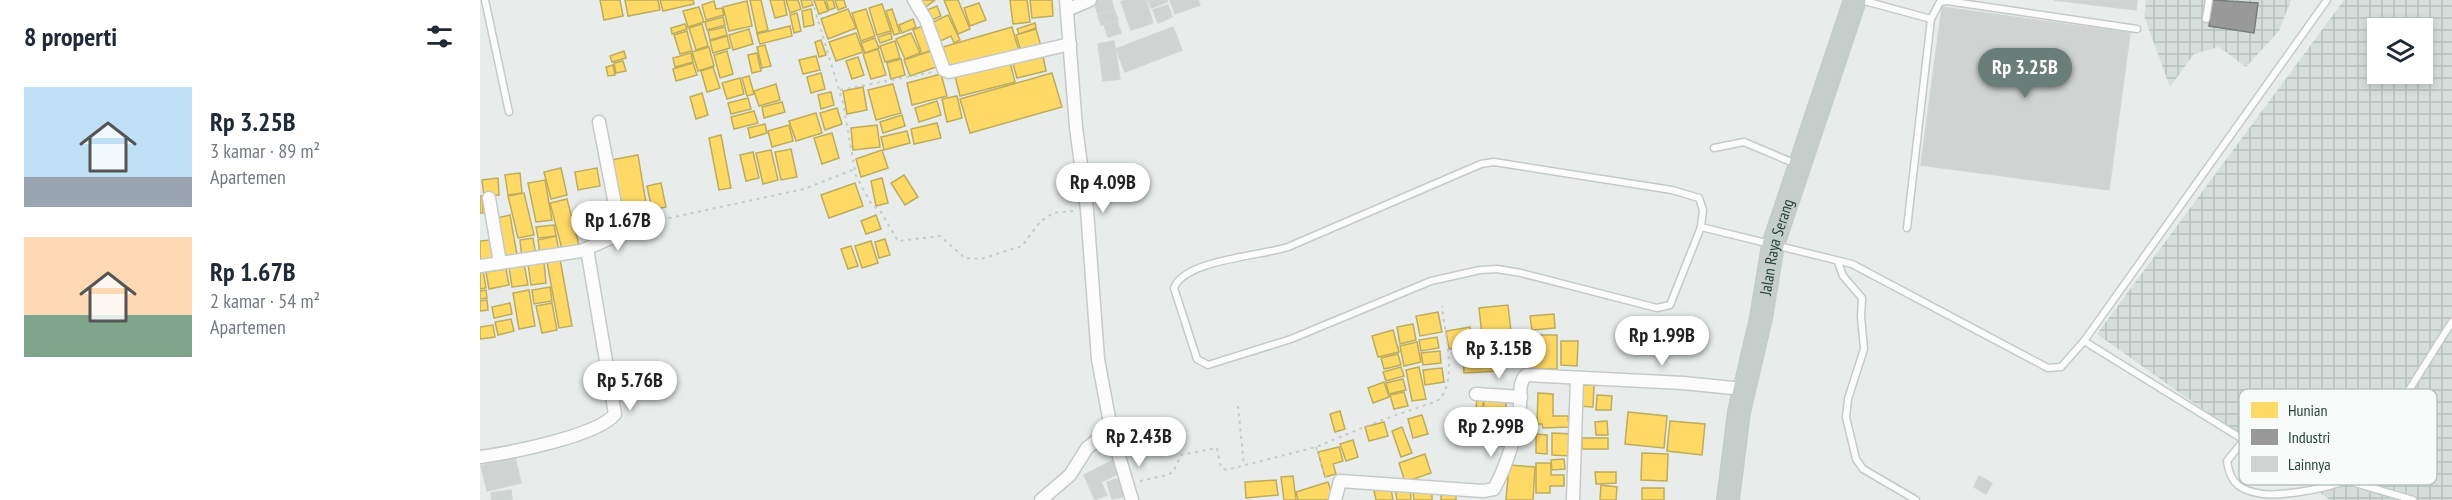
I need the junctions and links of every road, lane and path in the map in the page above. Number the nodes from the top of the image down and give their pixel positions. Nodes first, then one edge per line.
1 (485, 0) edge
2 (812, 0) edge
3 (914, 0) edge
4 (1090, 0) edge
5 (1855, 0) edge
6 (1861, 0) edge
7 (2209, 0) edge
8 (2327, 0) edge
9 (1067, 5) edge
10 (1931, 19) junction
11 (2206, 19) dead end
12 (2137, 29) dead end
13 (1070, 44) junction
14 (944, 70) junction
15 (840, 90) junction
16 (509, 112) dead end
17 (599, 122) dead end
18 (1714, 148) dead end
19 (1800, 166) junction
20 (855, 169) junction
21 (489, 198) dead end
22 (1087, 210) junction
23 (1701, 227) junction
24 (1906, 228) dead end
25 (618, 229) junction
26 (1773, 245) junction
27 (587, 249) junction
28 (1838, 262) junction
29 (500, 263) junction
30 (480, 266) edge
31 (1442, 306) dead end
32 (2452, 322) edge
33 (2084, 341) junction
34 (1577, 378) junction
35 (1743, 389) junction
36 (2409, 389) edge
37 (1476, 394) dead end
38 (1521, 397) junction
39 (1238, 406) dead end
40 (1113, 435) junction
41 (2239, 437) edge
42 (2239, 446) edge
43 (1316, 447) junction
44 (480, 457) edge
45 (1244, 466) junction
46 (1340, 481) junction
47 (1128, 483) junction
48 (2324, 485) edge
49 (2362, 485) edge
50 (1041, 500) edge
51 (1132, 500) edge
52 (1335, 500) edge
53 (1573, 500) edge
54 (1728, 500) edge
55 (1916, 500) edge
56 (2413, 500) edge

1 - 16 lane
2 - 15 path
3 - 14 street
4 - 9 street
5 - 19 highway, Jalan Raya Serang
6 - 10 lane
7 - 11 lane
8 - 33 lane
9 - 13 street
10 - 12 lane
10 - 24 lane
13 - 14 street
13 - 22 street
14 - 15 path
15 - 20 path
17 - 25 street
18 - 19 lane
19 - 26 highway, Jalan Raya Serang
20 - 22 path
20 - 25 path
21 - 29 street
22 - 40 street
23 - 23 lane
23 - 26 lane
25 - 27 street
26 - 28 lane
26 - 35 highway, Jalan Raya Serang
27 - 29 street
27 - 44 street
28 - 33 lane
28 - 55 lane
29 - 30 street
31 - 43 path
32 - 36 lane
33 - 41 lane
34 - 35 street
34 - 38 street
34 - 53 street
35 - 54 highway, Jalan Raya Serang
37 - 38 street
38 - 46 street
39 - 45 path
40 - 47 street
40 - 50 street
42 - 48 lane
43 - 45 path
43 - 46 path
45 - 47 path
46 - 52 street
47 - 51 street
49 - 56 lane

